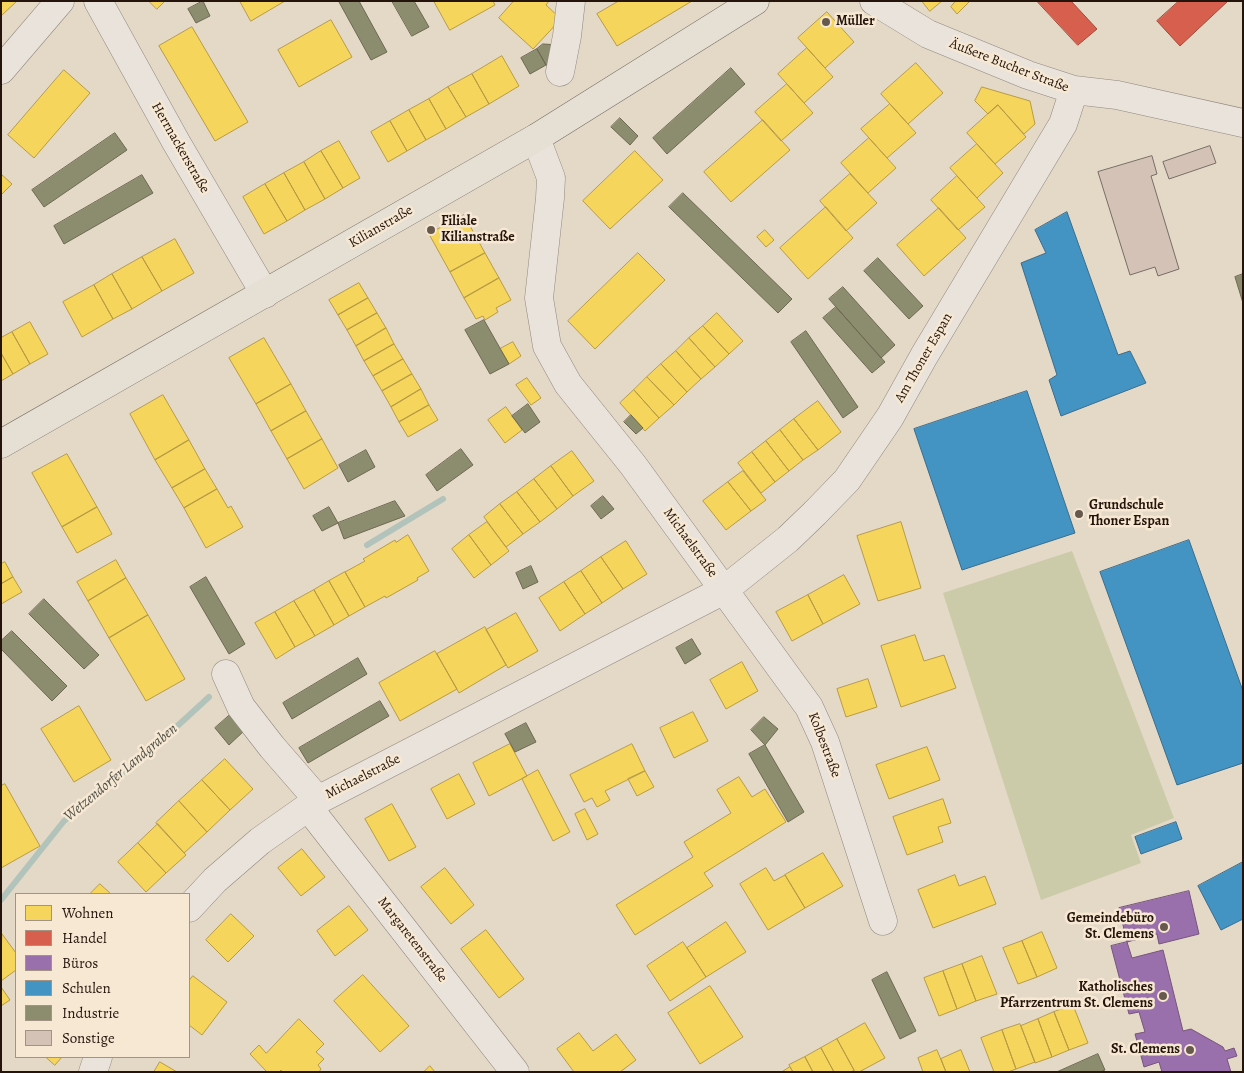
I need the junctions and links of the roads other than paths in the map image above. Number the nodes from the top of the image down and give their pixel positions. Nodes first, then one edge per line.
1 (60, 1) edge
2 (98, 1) edge
3 (571, 1) edge
4 (755, 1) edge
5 (874, 1) edge
6 (1, 70) edge
7 (560, 72) dead end
8 (1074, 90) junction
9 (1243, 122) edge
10 (536, 138) junction
11 (265, 294) junction
12 (1, 444) edge
13 (724, 590) junction
14 (226, 674) dead end
15 (313, 804) junction
16 (190, 907) edge
17 (883, 921) dead end
18 (98, 1058) edge
19 (93, 1072) edge
20 (516, 1072) edge

1 - 6 street
2 - 11 street, Herrnackerstraße
3 - 7 street
4 - 10 main road, Kilianstraße
5 - 8 street, Äußere Bucher Straße
8 - 9 street, Äußere Bucher Straße
8 - 13 street, Am Thoner Espan
10 - 11 main road, Kilianstraße
10 - 13 street, Michaelstraße
11 - 12 main road, Kilianstraße
13 - 15 street, Michaelstraße
13 - 17 street, Kolbestraße
14 - 15 street, Michaelstraße
15 - 16 street, Michaelstraße
15 - 20 street, Margaretenstraße
18 - 19 street

